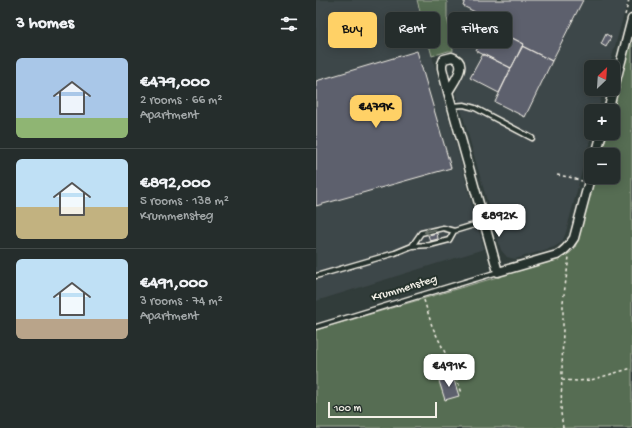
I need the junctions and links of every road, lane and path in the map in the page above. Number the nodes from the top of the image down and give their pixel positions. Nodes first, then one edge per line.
1 (632, 19) edge
2 (448, 92) dead end
3 (610, 104) edge
4 (452, 106) junction
5 (532, 138) dead end
6 (557, 175) dead end
7 (582, 181) dead end
8 (588, 184) edge
9 (484, 222) junction
10 (454, 232) junction
11 (412, 246) junction
12 (569, 247) junction
13 (498, 272) junction
14 (316, 276) edge
15 (422, 294) junction
16 (316, 326) edge
17 (632, 368) edge
18 (562, 380) junction
19 (462, 393) dead end
20 (563, 428) edge

1 - 3 street
2 - 4 street
4 - 5 lane
4 - 9 street
6 - 7 path
8 - 12 street
9 - 10 lane
9 - 13 street
10 - 11 lane
10 -> 11 lane
11 - 14 lane
12 - 13 street, Krummensteg
12 - 18 path
13 - 15 lane, Krummensteg
15 - 16 lane, Krummensteg
15 - 19 path
17 - 18 path
18 - 20 path

